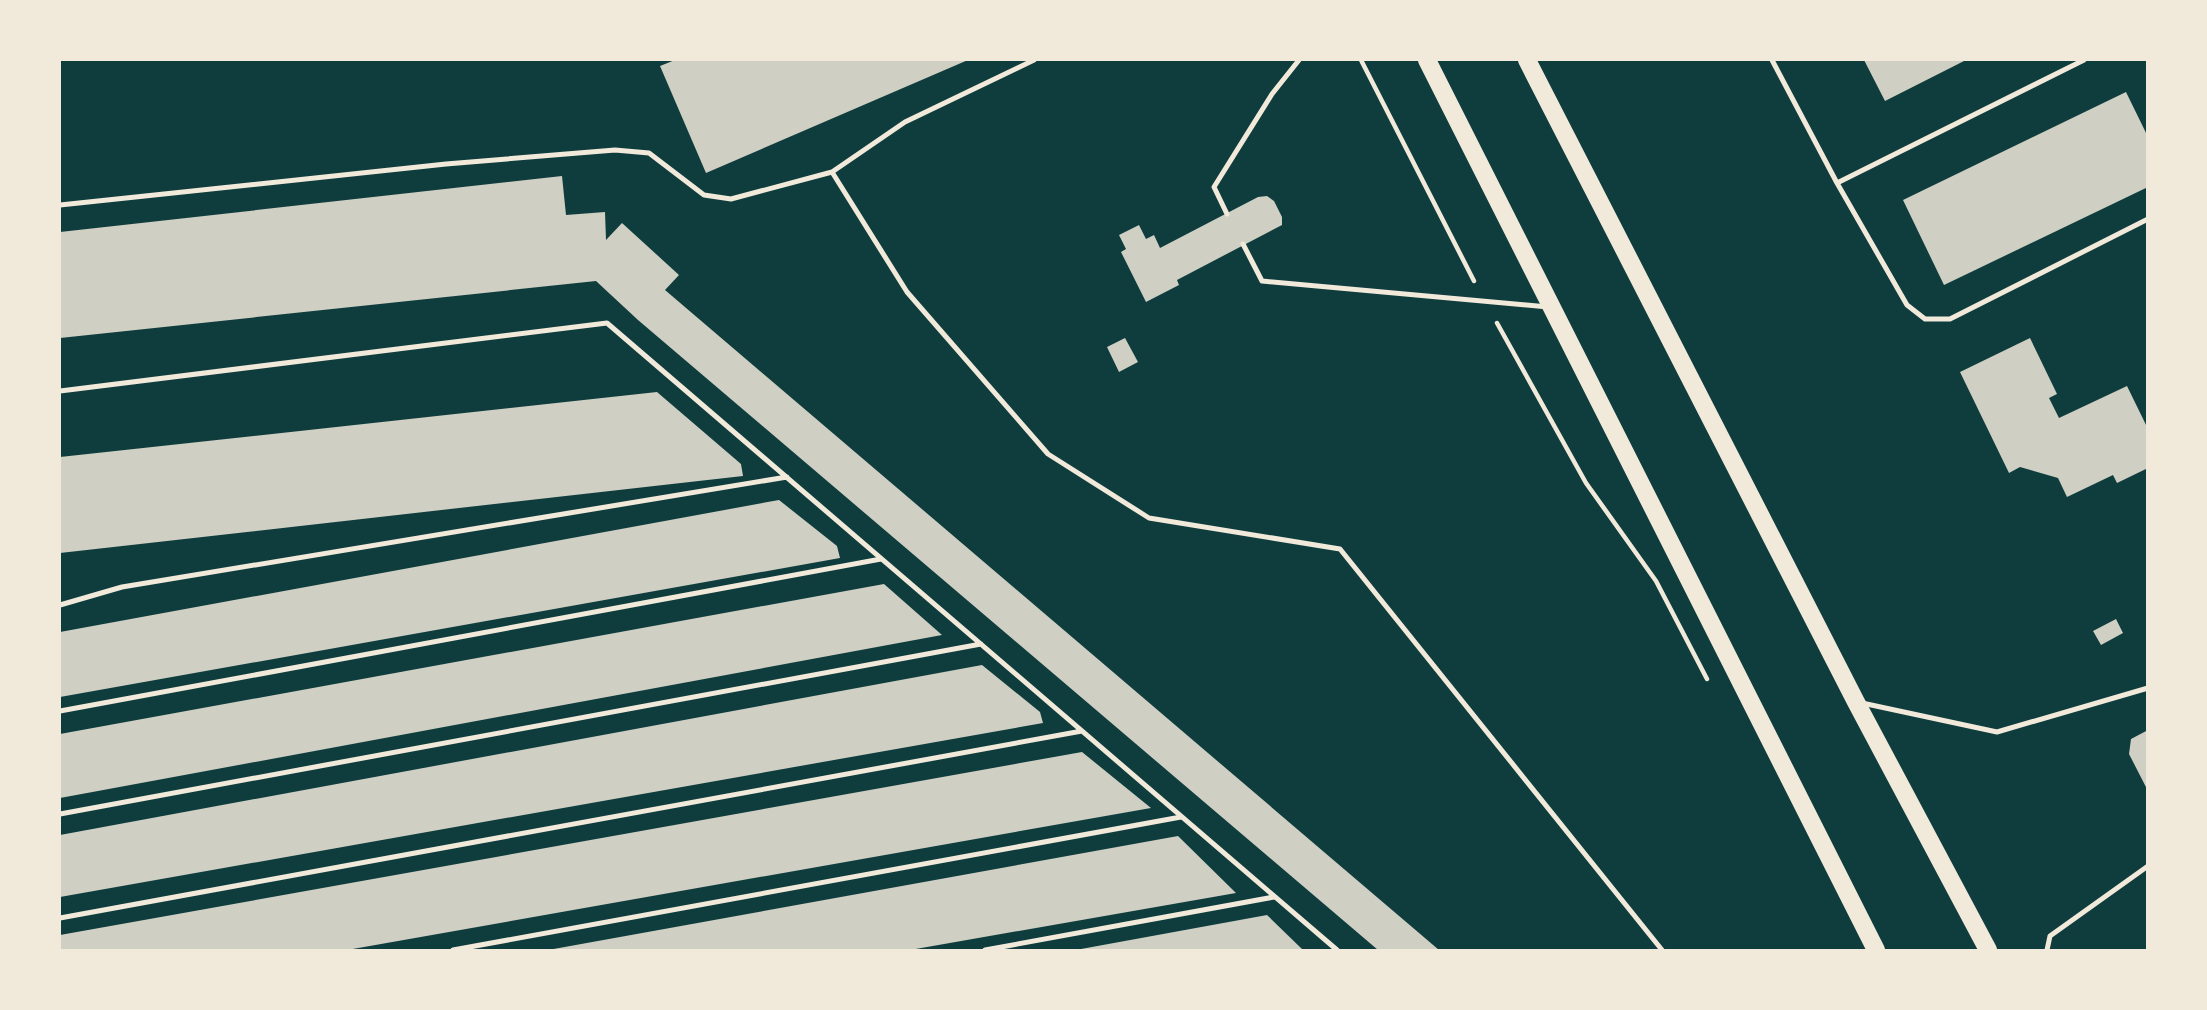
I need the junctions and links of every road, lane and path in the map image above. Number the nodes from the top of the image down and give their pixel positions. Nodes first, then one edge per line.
1 (1034, 60) edge
2 (1298, 60) edge
3 (1361, 60) edge
4 (1427, 60) edge
5 (1527, 60) edge
6 (1773, 60) edge
7 (2084, 60) edge
8 (832, 172) junction
9 (1838, 183) junction
10 (60, 205) edge
11 (1227, 214) dead end
12 (2147, 219) edge
13 (1243, 244) dead end
14 (1485, 301) junction
15 (1552, 307) junction
16 (60, 391) edge
17 (786, 477) junction
18 (881, 559) junction
19 (60, 605) edge
20 (981, 644) junction
21 (1707, 679) dead end
22 (2147, 688) edge
23 (1856, 702) junction
24 (60, 711) edge
25 (1082, 731) junction
26 (60, 814) edge
27 (1181, 817) junction
28 (2147, 866) edge
29 (1274, 897) junction
30 (60, 918) edge
31 (453, 950) edge
32 (985, 950) edge
33 (1337, 950) edge
34 (1662, 950) edge
35 (1876, 950) edge
36 (1988, 950) edge
37 (2047, 950) edge

1 - 8 lane
2 - 11 lane
3 - 14 path
4 - 15 main road
5 - 23 main road
6 - 9 lane
7 - 9 lane
8 - 10 lane
8 - 34 lane
9 - 12 lane
13 - 14 lane
14 - 15 lane
14 - 21 path
15 - 35 main road
16 - 17 lane
17 - 18 lane
17 - 19 lane
18 - 20 lane
18 - 24 lane
20 - 25 lane
20 - 26 lane
22 - 23 lane
23 - 36 main road
25 - 27 lane
25 - 30 lane
27 - 29 lane
27 - 31 lane
28 - 37 lane
29 - 32 lane
29 - 33 lane

